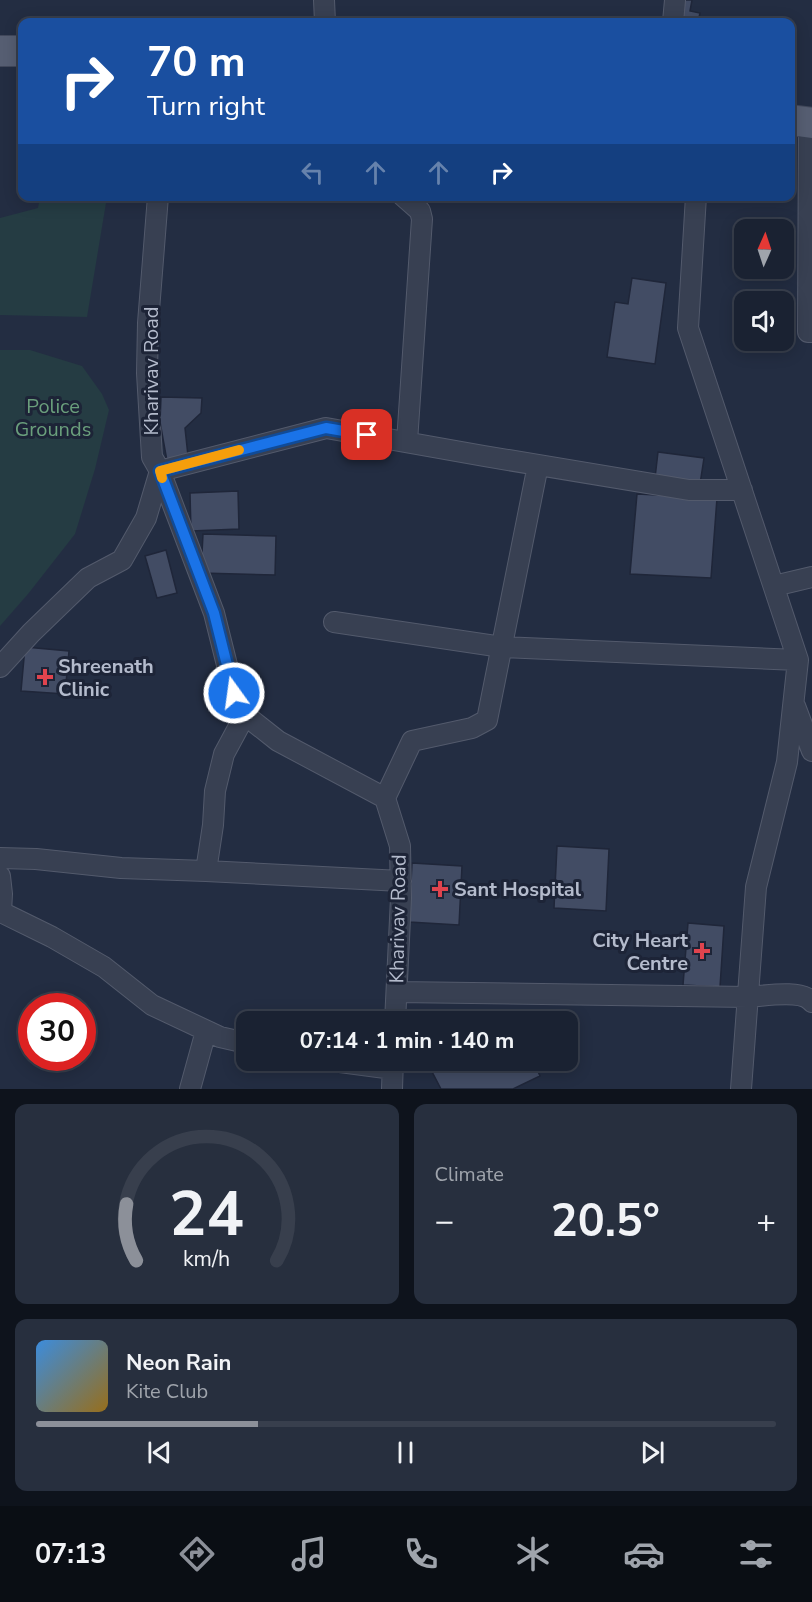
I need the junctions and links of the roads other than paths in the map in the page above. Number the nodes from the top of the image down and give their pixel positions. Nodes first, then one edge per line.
1 (324, 0) edge
2 (675, 0) edge
3 (325, 18) edge
4 (673, 18) edge
5 (0, 51) edge
6 (18, 51) edge
7 (804, 122) edge
8 (158, 201) edge
9 (409, 201) edge
10 (696, 201) edge
11 (811, 335) edge
12 (407, 442) junction
13 (538, 465) junction
14 (160, 471) junction
15 (742, 490) junction
16 (812, 577) edge
17 (774, 586) junction
18 (334, 622) dead end
19 (502, 647) junction
20 (798, 660) junction
21 (0, 667) edge
22 (794, 704) junction
23 (245, 715) junction
24 (812, 751) edge
25 (385, 798) junction
26 (0, 858) edge
27 (206, 871) junction
28 (0, 876) edge
29 (401, 881) junction
30 (397, 992) junction
31 (748, 997) junction
32 (811, 999) edge
33 (396, 1011) edge
34 (206, 1031) junction
35 (236, 1041) edge
36 (393, 1071) edge
37 (190, 1089) edge
38 (392, 1089) edge
39 (741, 1089) edge

1 - 3 street
2 - 4 street
5 - 6 main road
7 - 11 street
8 - 14 street, Kharivav Road
9 - 12 street
10 - 15 street
12 - 13 street
12 - 14 street
13 - 15 street
13 - 19 street
14 - 21 street
14 - 23 street, Kharivav Road
15 - 17 street
16 - 17 street
17 - 20 street
18 - 19 street
19 - 20 street
19 - 25 street
20 - 22 street
22 - 24 street
22 - 31 street
23 - 25 street, Kharivav Road
23 - 27 street
25 - 29 street, Kharivav Road
26 - 27 street
27 - 29 street
28 - 34 street
29 - 30 street, Kharivav Road
30 - 31 street
30 - 33 street, Kharivav Road
31 - 32 street
31 - 39 street
34 - 35 street
34 - 37 street
36 - 38 street

